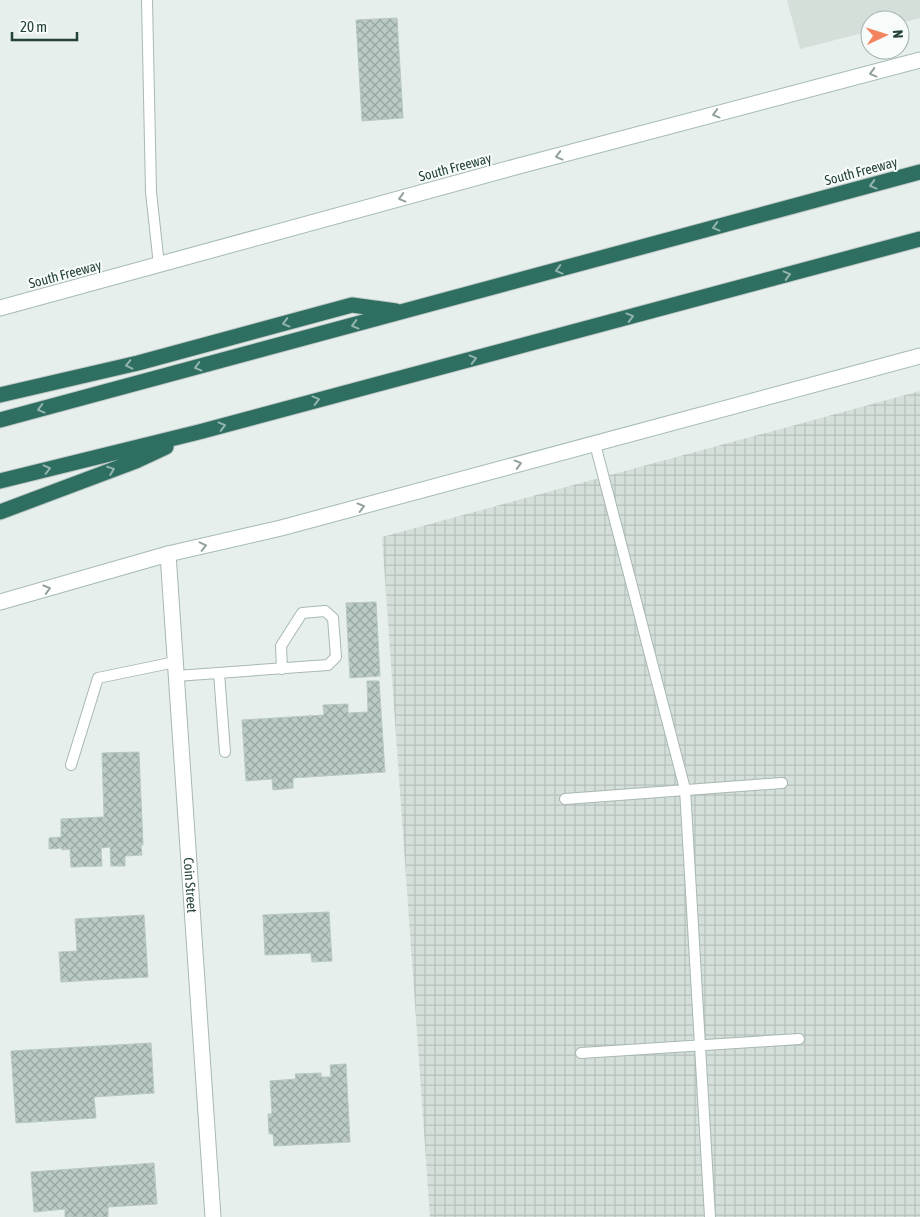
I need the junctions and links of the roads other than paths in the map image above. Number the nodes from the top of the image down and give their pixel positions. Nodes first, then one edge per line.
1 (147, 0) edge
2 (920, 60) edge
3 (920, 172) edge
4 (920, 239) edge
5 (159, 265) junction
6 (0, 308) edge
7 (402, 312) junction
8 (920, 356) edge
9 (0, 395) edge
10 (0, 420) edge
11 (199, 432) junction
12 (594, 444) junction
13 (0, 481) edge
14 (0, 512) edge
15 (168, 554) junction
16 (0, 602) edge
17 (282, 668) junction
18 (176, 669) junction
19 (219, 673) junction
20 (225, 752) dead end
21 (71, 765) dead end
22 (782, 783) dead end
23 (685, 790) junction
24 (565, 799) dead end
25 (799, 1039) dead end
26 (700, 1046) junction
27 (582, 1053) dead end
28 (213, 1217) edge
29 (710, 1217) edge

1 - 5 lane
2 -> 5 main road, South Freeway
3 -> 7 highway, South Freeway
11 -> 4 highway
5 - 6 main road, South Freeway
7 -> 9 highway
7 -> 10 highway, South Freeway
8 - 12 main road
13 -> 11 highway
14 -> 11 highway
15 -> 12 main road
12 - 23 lane
16 -> 15 main road
15 - 18 main road, Coin Street
17 - 17 lane
17 - 19 lane
18 - 19 lane
18 - 21 lane
18 - 28 main road, Coin Street
19 - 20 lane
22 - 23 lane
23 - 24 lane
23 - 26 lane
25 - 26 lane
26 - 27 lane
26 - 29 lane

